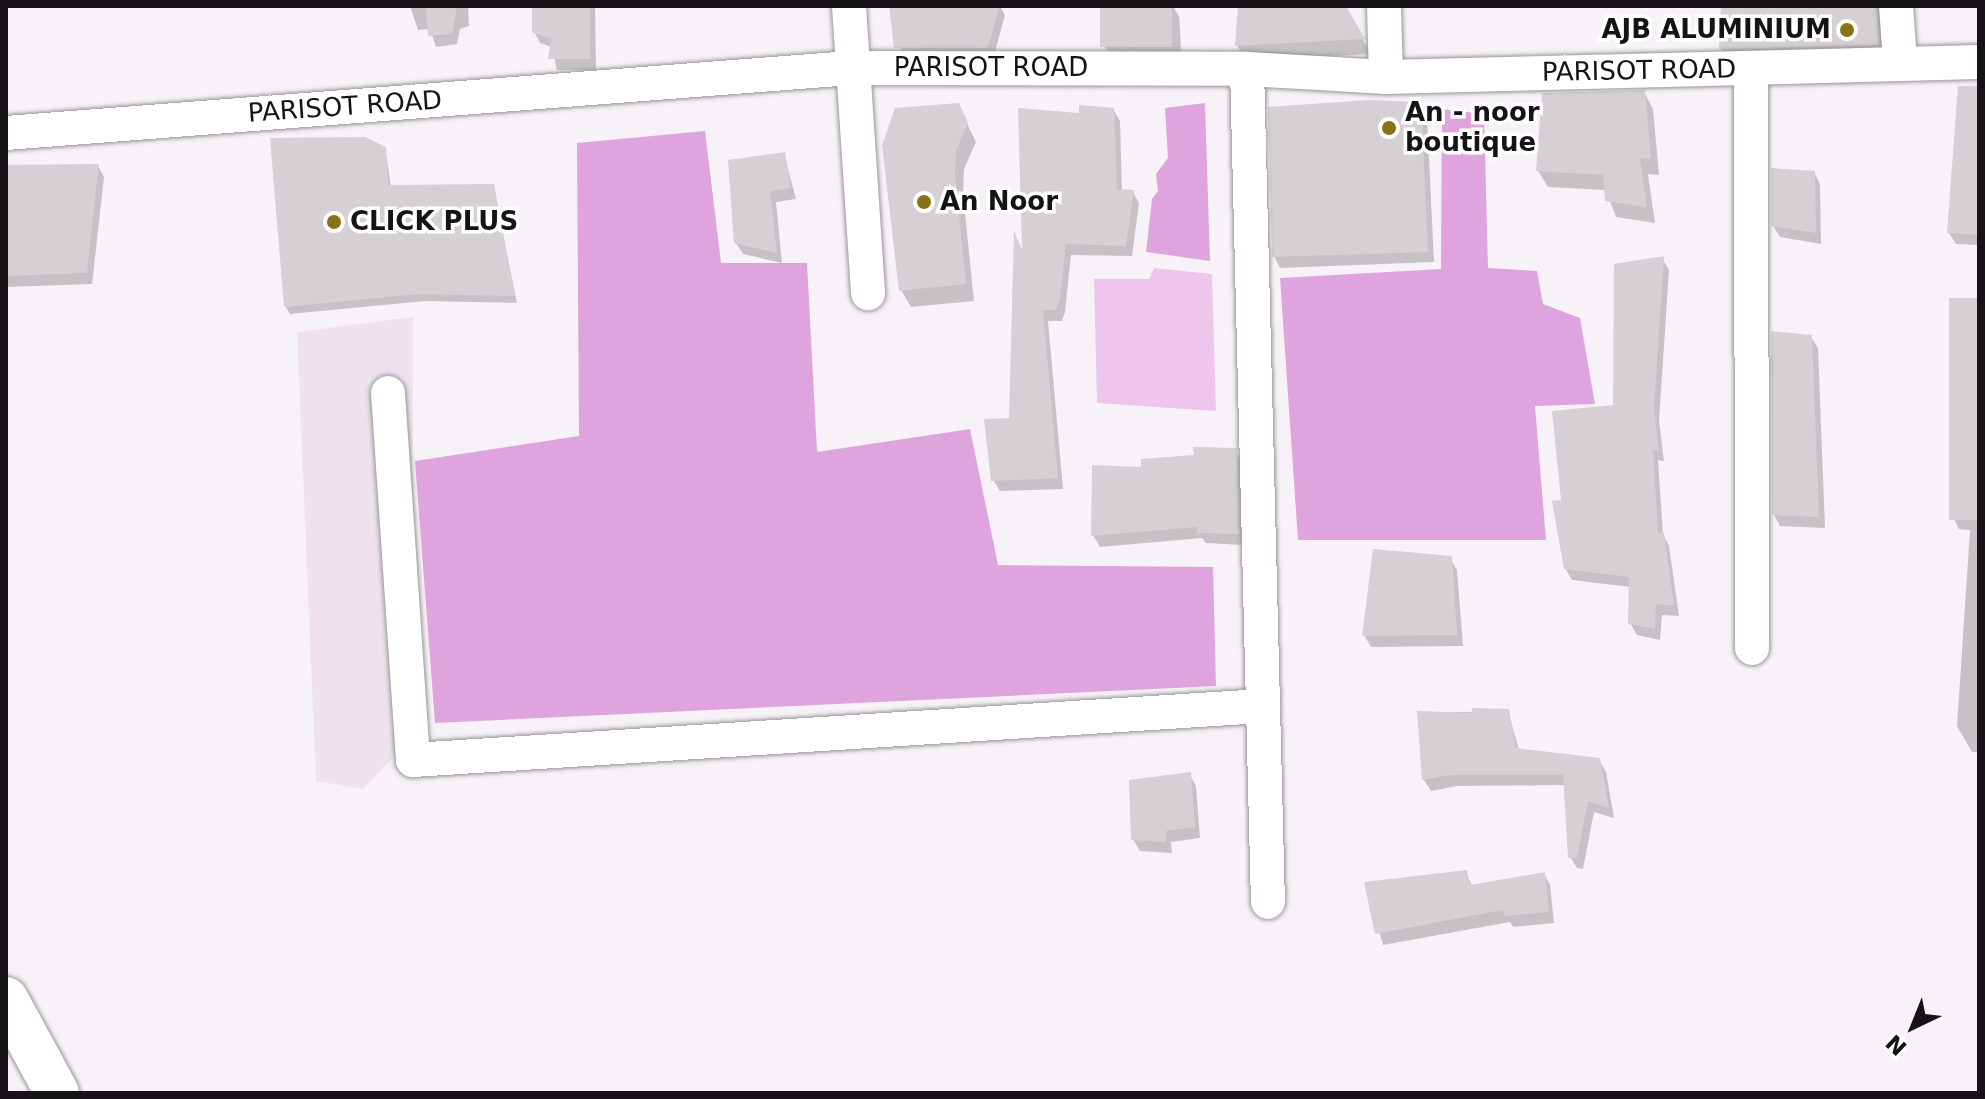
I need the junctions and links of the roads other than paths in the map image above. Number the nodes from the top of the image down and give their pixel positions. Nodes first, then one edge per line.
1 (849, 6) edge
2 (1384, 6) edge
3 (1896, 6) edge
4 (1900, 61) junction
5 (1979, 62) edge
6 (850, 68) junction
7 (1751, 68) junction
8 (1247, 69) junction
9 (1386, 77) junction
10 (6, 133) edge
11 (868, 293) dead end
12 (388, 393) dead end
13 (1752, 648) dead end
14 (1263, 706) junction
15 (1268, 902) dead end
16 (6, 999) edge
17 (57, 1093) edge

1 - 6 street
2 - 9 street
3 - 4 street
4 - 5 street, PARISOT ROAD
4 - 7 street, PARISOT ROAD
6 - 8 street, PARISOT ROAD
6 - 10 street, PARISOT ROAD
6 - 11 street
7 - 9 street, PARISOT ROAD
7 - 13 street
8 - 9 street, PARISOT ROAD
8 - 14 street
12 - 14 street
14 - 15 street
16 - 17 highway

